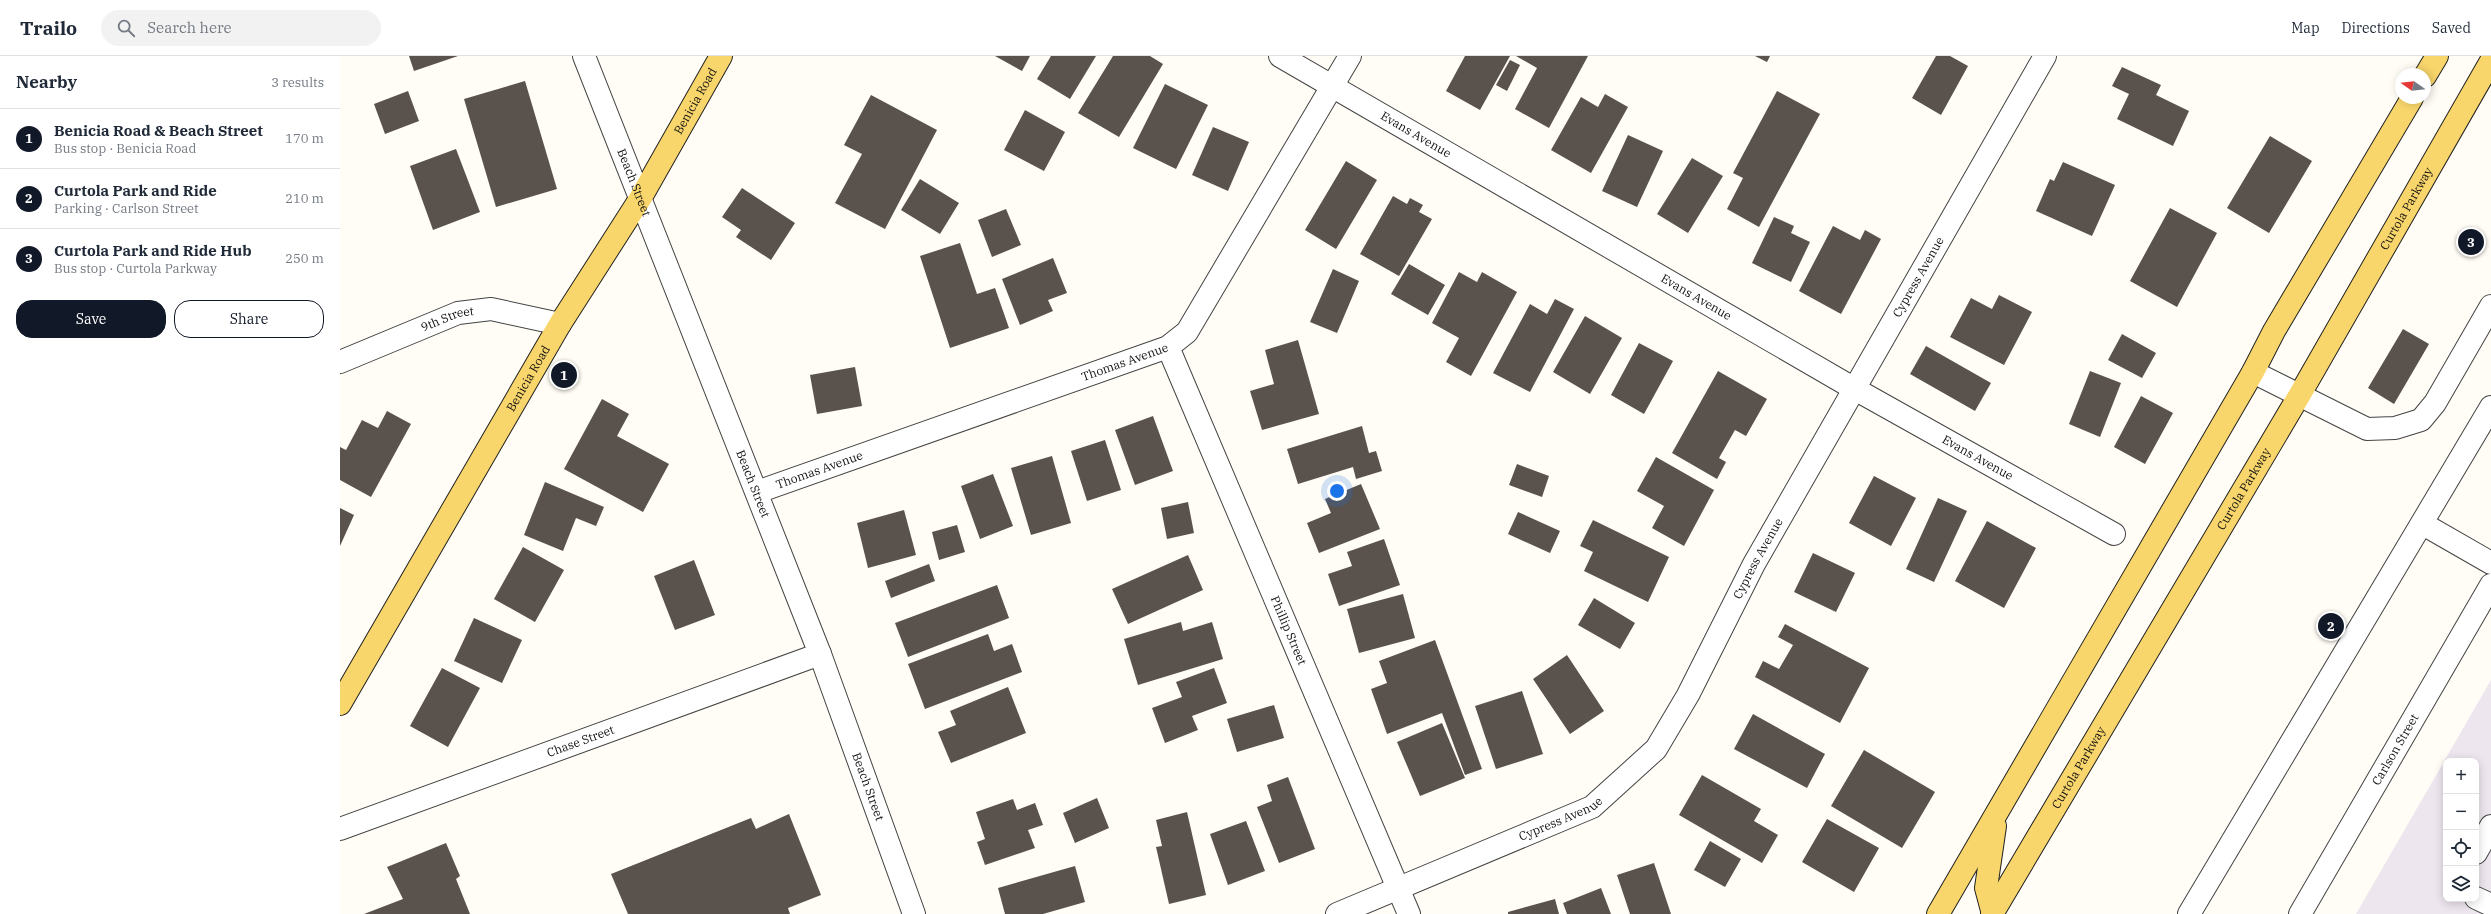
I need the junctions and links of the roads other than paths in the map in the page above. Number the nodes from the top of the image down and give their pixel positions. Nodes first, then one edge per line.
1 (584, 56) edge
2 (721, 56) edge
3 (1280, 56) edge
4 (1350, 56) edge
5 (2045, 56) edge
6 (2437, 56) edge
7 (2491, 61) edge
8 (2430, 68) edge
9 (1332, 86) junction
10 (2408, 104) edge
11 (640, 199) junction
12 (2491, 306) edge
13 (560, 324) junction
14 (1168, 347) junction
15 (340, 362) edge
16 (2253, 372) junction
17 (1853, 388) junction
18 (2299, 396) junction
19 (2491, 407) edge
20 (758, 492) junction
21 (2423, 524) junction
22 (2114, 534) dead end
23 (2491, 563) edge
24 (2491, 584) edge
25 (820, 654) junction
26 (340, 704) edge
27 (1999, 809) junction
28 (2491, 826) edge
29 (340, 829) edge
30 (2479, 848) edge
31 (1400, 889) junction
32 (2479, 899) edge
33 (2491, 905) edge
34 (914, 914) edge
35 (1338, 914) edge
36 (1409, 914) edge
37 (1938, 914) edge
38 (1993, 914) edge
39 (2189, 914) edge
40 (2300, 914) edge

1 - 11 street, Beach Street
2 - 11 main road, Benicia Road
3 - 9 street, Evans Avenue
4 - 9 street, Thomas Avenue
5 - 17 street, Cypress Avenue
6 - 8 main road
7 - 18 main road, Curtola Parkway
9 - 14 street, Thomas Avenue
9 - 17 street, Evans Avenue
10 - 16 main road
11 - 13 main road, Benicia Road
11 - 20 street, Beach Street
12 - 18 street
13 - 15 street, 9th Street
13 - 26 main road, Benicia Road
14 - 20 street, Thomas Avenue
14 - 31 street, Phillip Street
16 - 18 street
16 - 27 main road
17 - 22 street, Evans Avenue
17 - 31 street, Cypress Avenue
18 - 38 main road, Curtola Parkway
19 - 21 street
20 - 25 street, Beach Street
21 - 23 street
21 - 39 street
24 - 40 street, Carlson Street
25 - 29 street, Chase Street
25 - 34 street, Beach Street
27 - 37 main road
27 - 38 main road
28 - 30 street
31 - 35 street, Cypress Avenue
31 - 36 street, Phillip Street
32 - 33 street

